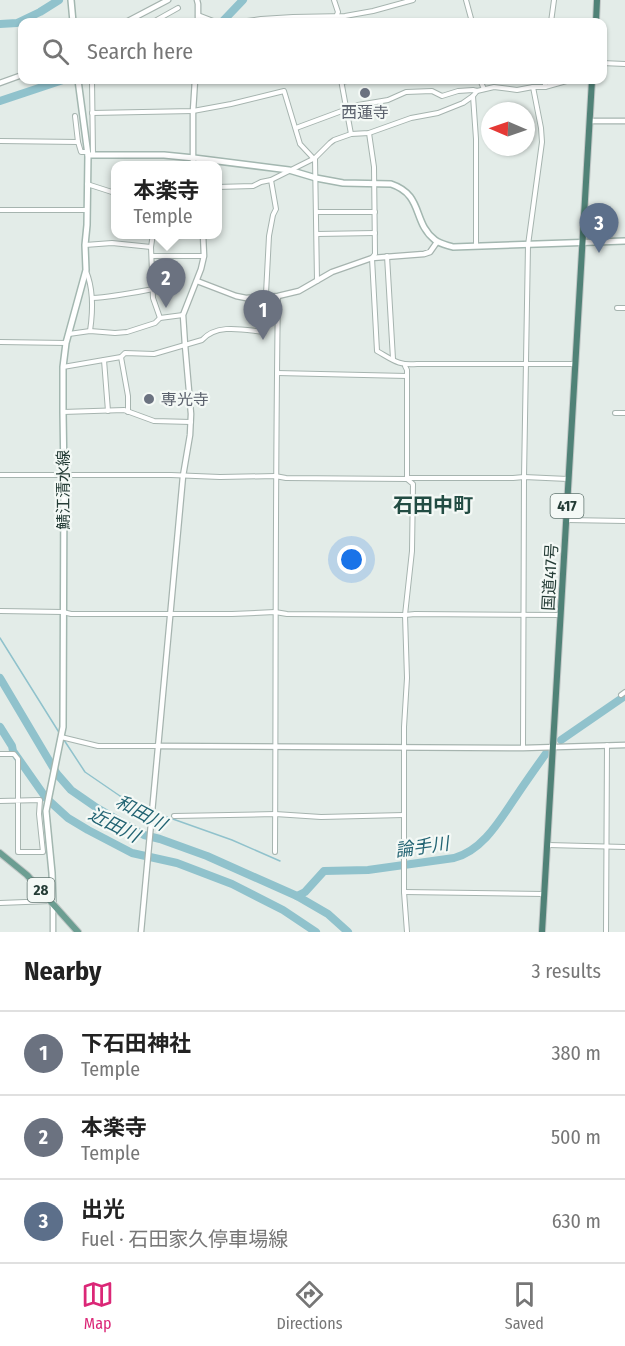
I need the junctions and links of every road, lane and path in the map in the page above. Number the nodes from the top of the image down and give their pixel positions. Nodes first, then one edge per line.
1 (71, 0) edge
2 (168, 0) edge
3 (197, 0) edge
4 (334, 0) edge
5 (413, 0) edge
6 (466, 0) edge
7 (554, 0) edge
8 (597, 0) edge
9 (178, 8) dead end
10 (198, 15) joint
11 (73, 18) edge
12 (134, 18) edge
13 (160, 18) edge
14 (206, 18) edge
15 (277, 18) edge
16 (307, 18) edge
17 (336, 18) edge
18 (344, 18) edge
19 (471, 18) edge
20 (552, 18) edge
21 (596, 18) edge
22 (607, 63) edge
23 (625, 64) edge
24 (18, 76) edge
25 (0, 83) edge
26 (79, 84) edge
27 (92, 84) edge
28 (195, 84) edge
29 (342, 84) edge
30 (482, 84) edge
31 (556, 84) edge
32 (592, 84) edge
33 (533, 87) junction
34 (545, 87) joint
35 (484, 89) junction
36 (475, 93) junction
37 (346, 110) junction
38 (192, 111) junction
39 (92, 113) junction
40 (75, 116) dead end
41 (590, 121) junction
42 (625, 121) edge
43 (296, 128) junction
44 (369, 132) junction
45 (351, 134) junction
46 (0, 141) edge
47 (78, 142) junction
48 (89, 154) junction
49 (194, 158) junction
50 (315, 158) junction
51 (194, 161) edge
52 (218, 161) edge
53 (222, 162) edge
54 (289, 170) junction
55 (316, 178) junction
56 (271, 180) junction
57 (375, 183) junction
58 (87, 184) junction
59 (222, 187) edge
60 (111, 192) edge
61 (0, 210) edge
62 (87, 210) junction
63 (316, 212) junction
64 (375, 212) junction
65 (375, 233) junction
66 (317, 234) junction
67 (152, 239) edge
68 (203, 239) edge
69 (625, 241) edge
70 (437, 242) junction
71 (583, 243) junction
72 (85, 245) junction
73 (528, 245) junction
74 (476, 246) junction
75 (151, 247) junction
76 (152, 256) junction
77 (204, 256) junction
78 (387, 256) junction
79 (372, 258) junction
80 (86, 270) junction
81 (197, 281) junction
82 (317, 281) junction
83 (153, 289) junction
84 (278, 296) junction
85 (267, 297) junction
86 (92, 298) junction
87 (617, 308) dead end
88 (625, 308) edge
89 (183, 315) junction
90 (160, 318) junction
91 (90, 332) junction
92 (69, 334) junction
93 (0, 342) edge
94 (66, 343) junction
95 (184, 345) junction
96 (121, 357) junction
97 (104, 360) junction
98 (393, 360) junction
99 (527, 364) junction
100 (576, 364) junction
101 (405, 366) junction
102 (63, 367) junction
103 (277, 373) junction
104 (407, 376) junction
105 (108, 411) junction
106 (63, 412) junction
107 (128, 412) junction
108 (615, 413) dead end
109 (625, 413) edge
110 (191, 422) junction
111 (0, 475) edge
112 (64, 476) junction
113 (183, 476) junction
114 (275, 476) junction
115 (524, 477) junction
116 (407, 478) junction
117 (569, 479) junction
118 (567, 520) junction
119 (625, 521) edge
120 (0, 611) edge
121 (63, 612) junction
122 (275, 612) junction
123 (170, 613) junction
124 (405, 615) junction
125 (524, 615) junction
126 (561, 615) junction
127 (61, 737) junction
128 (276, 745) junction
129 (607, 745) junction
130 (625, 745) edge
131 (158, 746) junction
132 (554, 746) junction
133 (405, 747) junction
134 (523, 748) junction
135 (0, 754) edge
136 (0, 801) edge
137 (18, 801) junction
138 (275, 814) junction
139 (404, 815) junction
140 (174, 816) dead end
141 (548, 845) junction
142 (606, 847) junction
143 (625, 847) edge
144 (275, 852) dead end
145 (0, 853) edge
146 (404, 892) junction
147 (545, 894) junction
148 (52, 902) junction
149 (0, 903) edge
150 (53, 932) edge
151 (78, 932) edge
152 (141, 932) edge
153 (407, 932) edge
154 (542, 932) edge
155 (606, 932) edge

1 - 11 main road
2 - 12 street
3 - 10 street
4 - 17 street
5 - 18 street
6 - 19 street
7 - 20 street
8 - 21 highway
9 - 13 street
10 - 14 street
15 - 16 street
22 - 23 street
24 - 25 street
26 - 48 main road, 鯖江清水線
27 - 39 street
28 - 38 street
29 - 37 street
30 - 35 street
31 - 34 street
32 - 41 highway, 国道417号 / 417
33 - 34 street
33 - 35 street
33 - 73 street
35 - 36 street
36 - 37 street
36 - 44 street
36 - 74 street
37 - 43 street
37 - 45 street
38 - 39 street
38 - 43 street
38 - 49 street
39 - 48 street
40 - 47 street
41 - 42 street
41 - 71 highway, 国道417号 / 417
43 - 50 street
44 - 45 street
44 - 57 street
45 - 50 street
46 - 47 street
47 - 48 street
48 - 49 main road
48 - 58 main road, 鯖江清水線
49 - 51 street
49 - 52 main road
50 - 54 street
50 - 55 street
53 - 54 main road
54 - 55 main road
54 - 56 street
55 - 57 main road
55 - 63 street
56 - 59 street
56 - 85 street
57 - 64 street
57 - 70 main road
58 - 60 street
58 - 62 main road, 鯖江清水線
61 - 62 street
62 - 72 main road, 鯖江清水線
63 - 64 street
63 - 66 street
64 - 65 street
65 - 66 street
65 - 79 street
66 - 82 street
67 - 75 street
68 - 77 street
69 - 71 main road
70 - 74 main road
70 - 78 street
71 - 73 main road
71 - 100 highway, 国道417号 / 417
72 - 75 street
72 - 80 main road, 鯖江清水線
73 - 74 main road
73 - 99 street
75 - 76 street
76 - 77 street
76 - 83 street
77 - 81 street
78 - 79 street
78 - 98 street
79 - 82 street
79 - 98 street
80 - 86 street
80 - 92 main road, 鯖江清水線
81 - 85 street
81 - 89 street
82 - 84 street
83 - 86 street
83 - 90 street
84 - 85 street
84 - 103 street
85 - 95 street
86 - 91 street
87 - 88 street
89 - 90 street
89 - 95 street
90 - 91 street
91 - 92 street
92 - 94 main road, 鯖江清水線
93 - 94 street
94 - 102 main road, 鯖江清水線
95 - 96 street
95 - 110 street
96 - 97 street
96 - 107 street
97 - 102 street
97 - 105 street
98 - 101 street
99 - 100 street
99 - 101 street
99 - 115 street
100 - 117 highway, 国道417号 / 417
101 - 104 street
102 - 106 main road, 鯖江清水線
103 - 104 street
103 - 114 street
104 - 116 street
105 - 106 street
105 - 107 street
106 - 112 main road, 鯖江清水線
107 - 110 street
108 - 109 street
110 - 113 street
111 - 112 street
112 - 113 street
112 - 121 main road, 鯖江清水線
113 - 114 street
113 - 123 street
114 - 116 street
114 - 122 street
115 - 116 street
115 - 117 street
115 - 125 street
116 - 124 street
117 - 118 highway, 国道417号 / 417
118 - 119 street
118 - 126 highway, 国道417号 / 417
120 - 121 street
121 - 123 street
121 - 127 main road, 鯖江清水線
122 - 123 street
122 - 124 street
122 - 128 street
123 - 131 street
124 - 125 street
124 - 133 street
125 - 126 street
125 - 134 street
126 - 132 highway, 国道417号 / 417
127 - 131 street
127 - 148 main road, 鯖江清水線
128 - 131 street
128 - 133 street
128 - 138 street
129 - 130 street
129 - 132 street
129 - 142 street
131 - 152 street
132 - 134 street
132 - 141 highway, 国道417号 / 417
133 - 134 street
133 - 139 street
135 - 137 street
136 - 137 street
137 - 137 street
138 - 139 street
138 - 140 street
138 - 144 street
139 - 146 street
141 - 142 street
141 - 147 highway, 国道417号 / 417
142 - 143 street
142 - 155 street
145 - 148 main road, 28
146 - 147 street
146 - 153 street
147 - 154 highway, 国道417号 / 417
148 - 149 street
148 - 150 street
148 - 151 main road, 28

